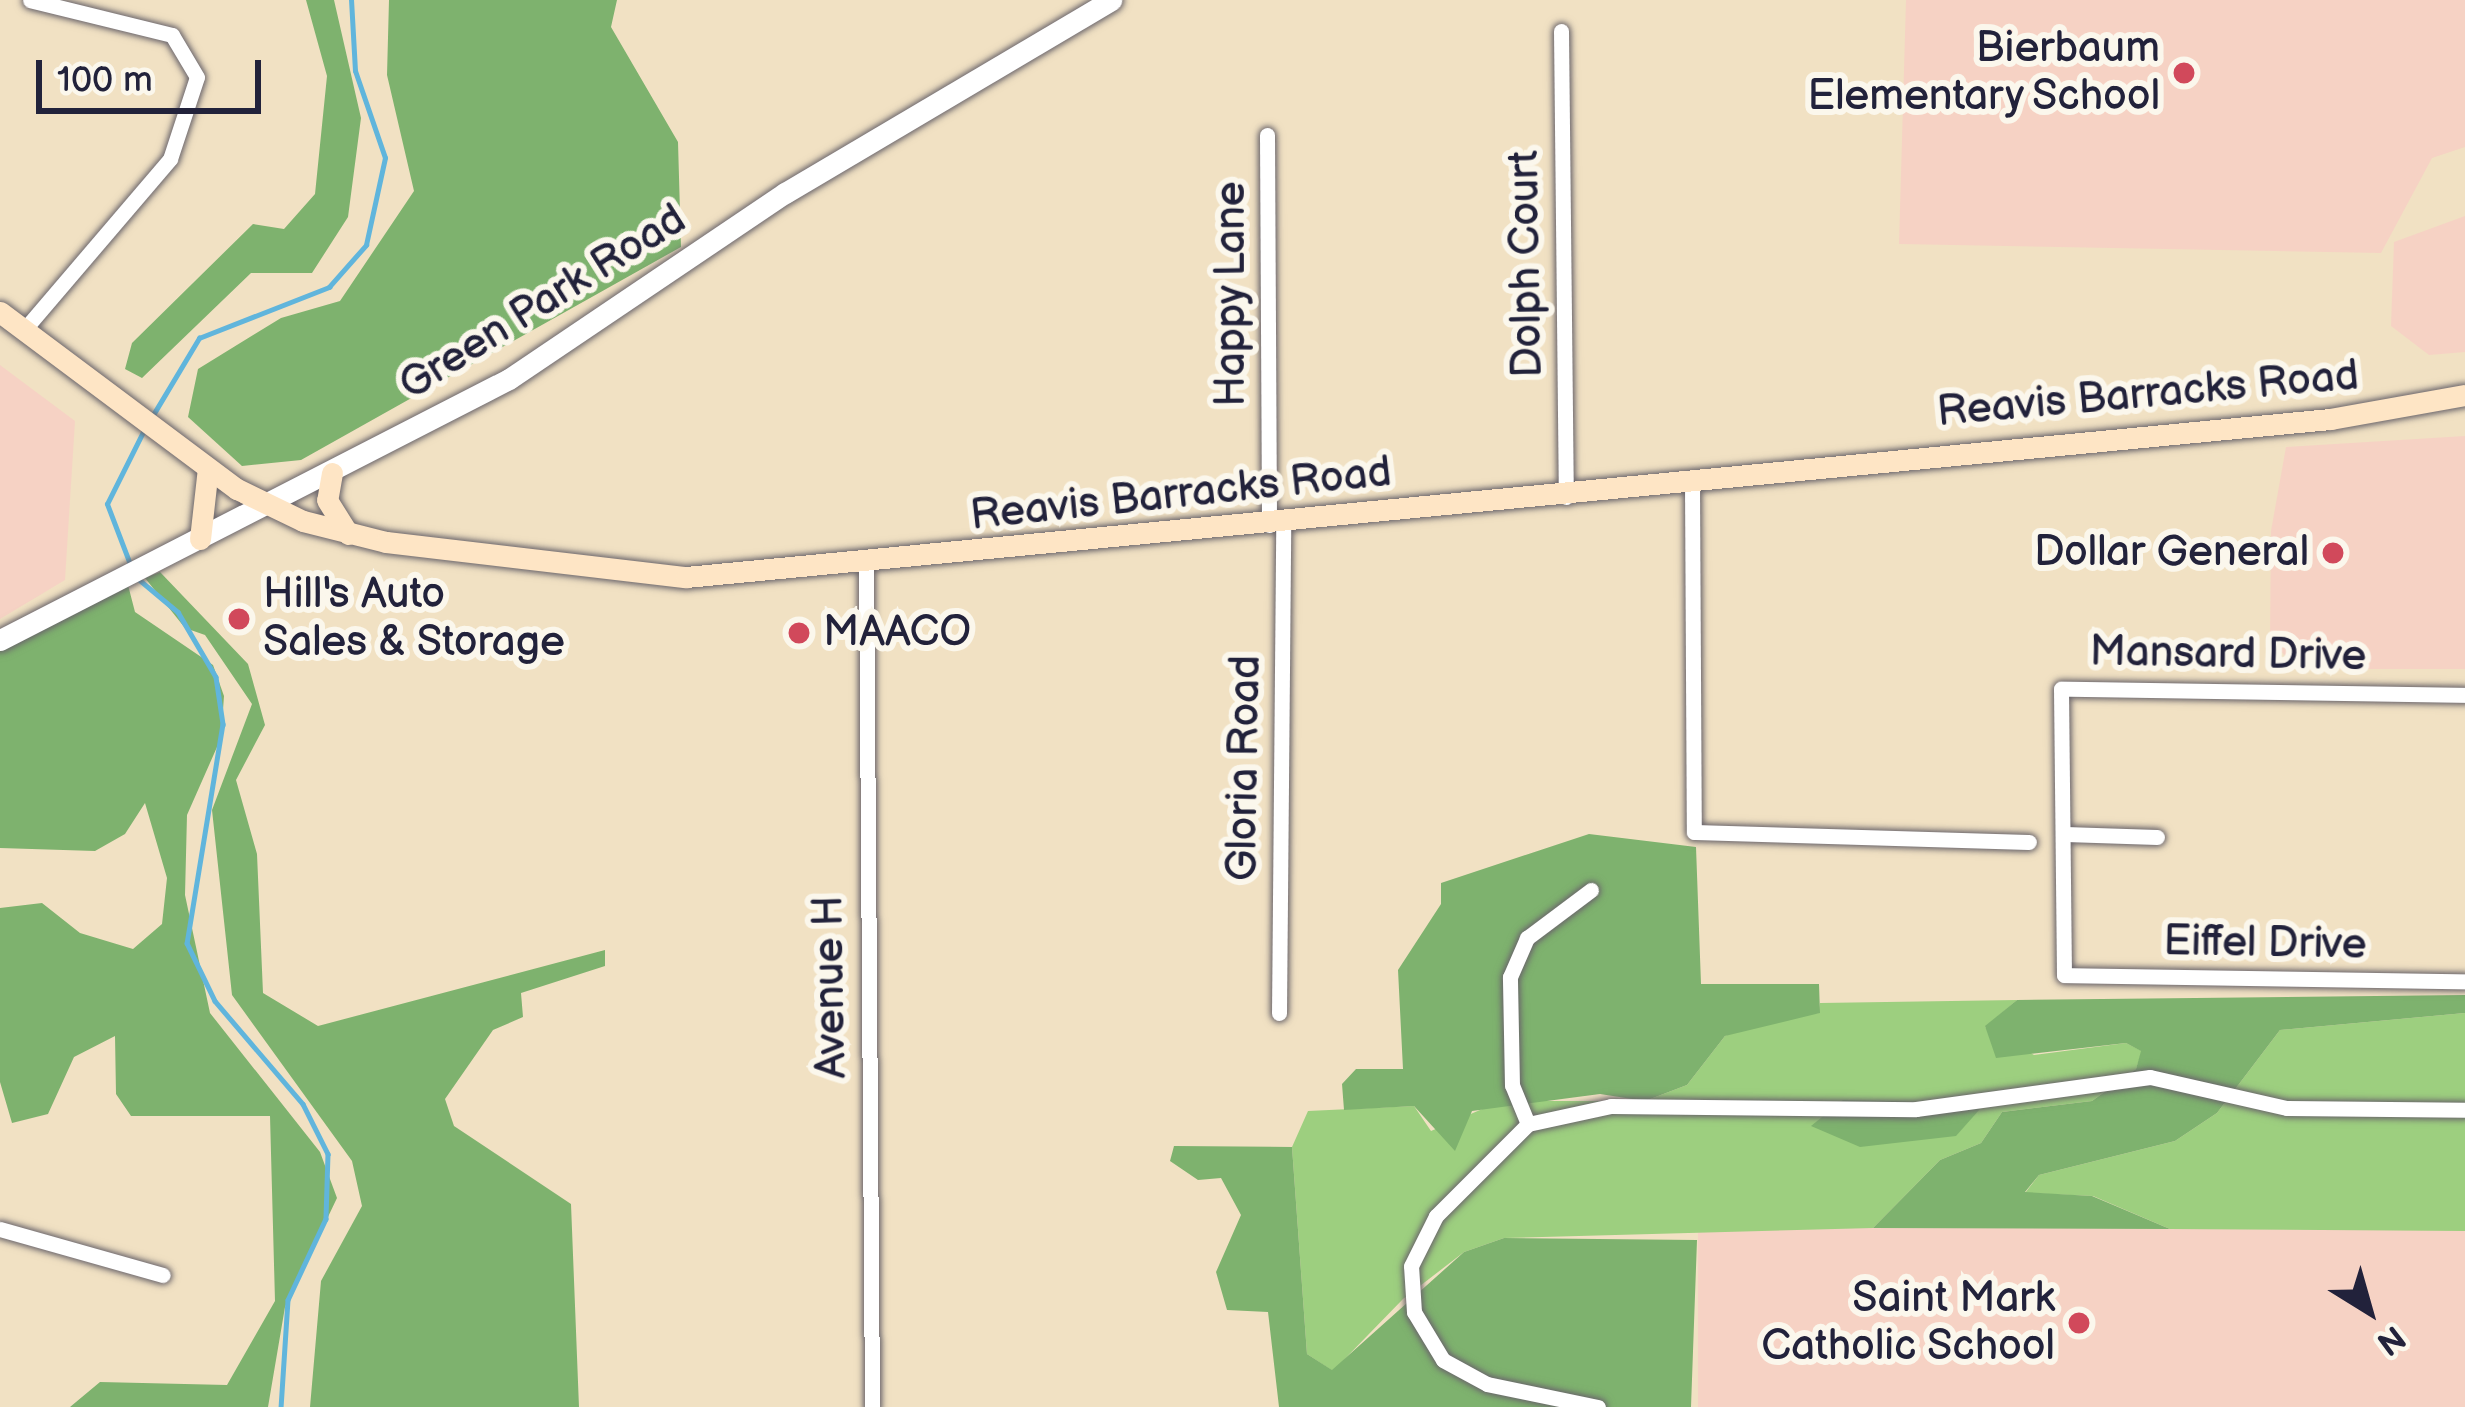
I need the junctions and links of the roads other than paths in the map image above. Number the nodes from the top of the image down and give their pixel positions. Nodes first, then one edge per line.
1 (30, 0) edge
2 (1111, 0) edge
3 (1561, 31) dead end
4 (1267, 135) dead end
5 (0, 312) edge
6 (24, 330) junction
7 (2465, 395) edge
8 (2436, 406) junction
9 (2465, 413) edge
10 (204, 465) junction
11 (332, 473) junction
12 (1692, 483) junction
13 (1566, 496) junction
14 (266, 506) junction
15 (1276, 524) junction
16 (348, 534) junction
17 (200, 539) junction
18 (866, 566) junction
19 (0, 640) edge
20 (2465, 695) edge
21 (2065, 834) junction
22 (2157, 837) dead end
23 (2029, 842) dead end
24 (1591, 890) dead end
25 (2064, 975) joint
26 (2465, 981) edge
27 (1279, 1013) dead end
28 (2465, 1110) edge
29 (1528, 1124) junction
30 (0, 1229) edge
31 (163, 1275) dead end
32 (872, 1407) edge
33 (1598, 1407) edge

1 - 6 street
2 - 11 street, Green Park Road
3 - 13 street, Dolph Court
4 - 15 street, Happy Lane
5 - 6 main road, Reavis Barracks Road
6 - 10 main road, Reavis Barracks Road
7 - 8 main road, Reavis Barracks Road
8 - 9 main road, Reavis Barracks Road
8 - 12 main road, Reavis Barracks Road
10 - 14 main road, Reavis Barracks Road
10 - 17 main road
11 - 14 street, Green Park Road
11 - 16 main road
12 - 13 main road, Reavis Barracks Road
12 - 23 street
13 - 15 main road, Reavis Barracks Road
14 - 16 main road, Reavis Barracks Road
14 - 17 street, Green Park Road
15 - 18 main road, Reavis Barracks Road
15 - 27 street, Gloria Road
16 - 18 main road, Reavis Barracks Road
17 - 19 street, Green Park Road
18 - 32 street, Avenue H
20 - 21 street, Mansard Drive
21 - 22 street
21 - 25 street, Mansard Drive
24 - 29 street
25 - 26 street, Eiffel Drive
28 - 29 street
29 - 33 street
30 - 31 street

